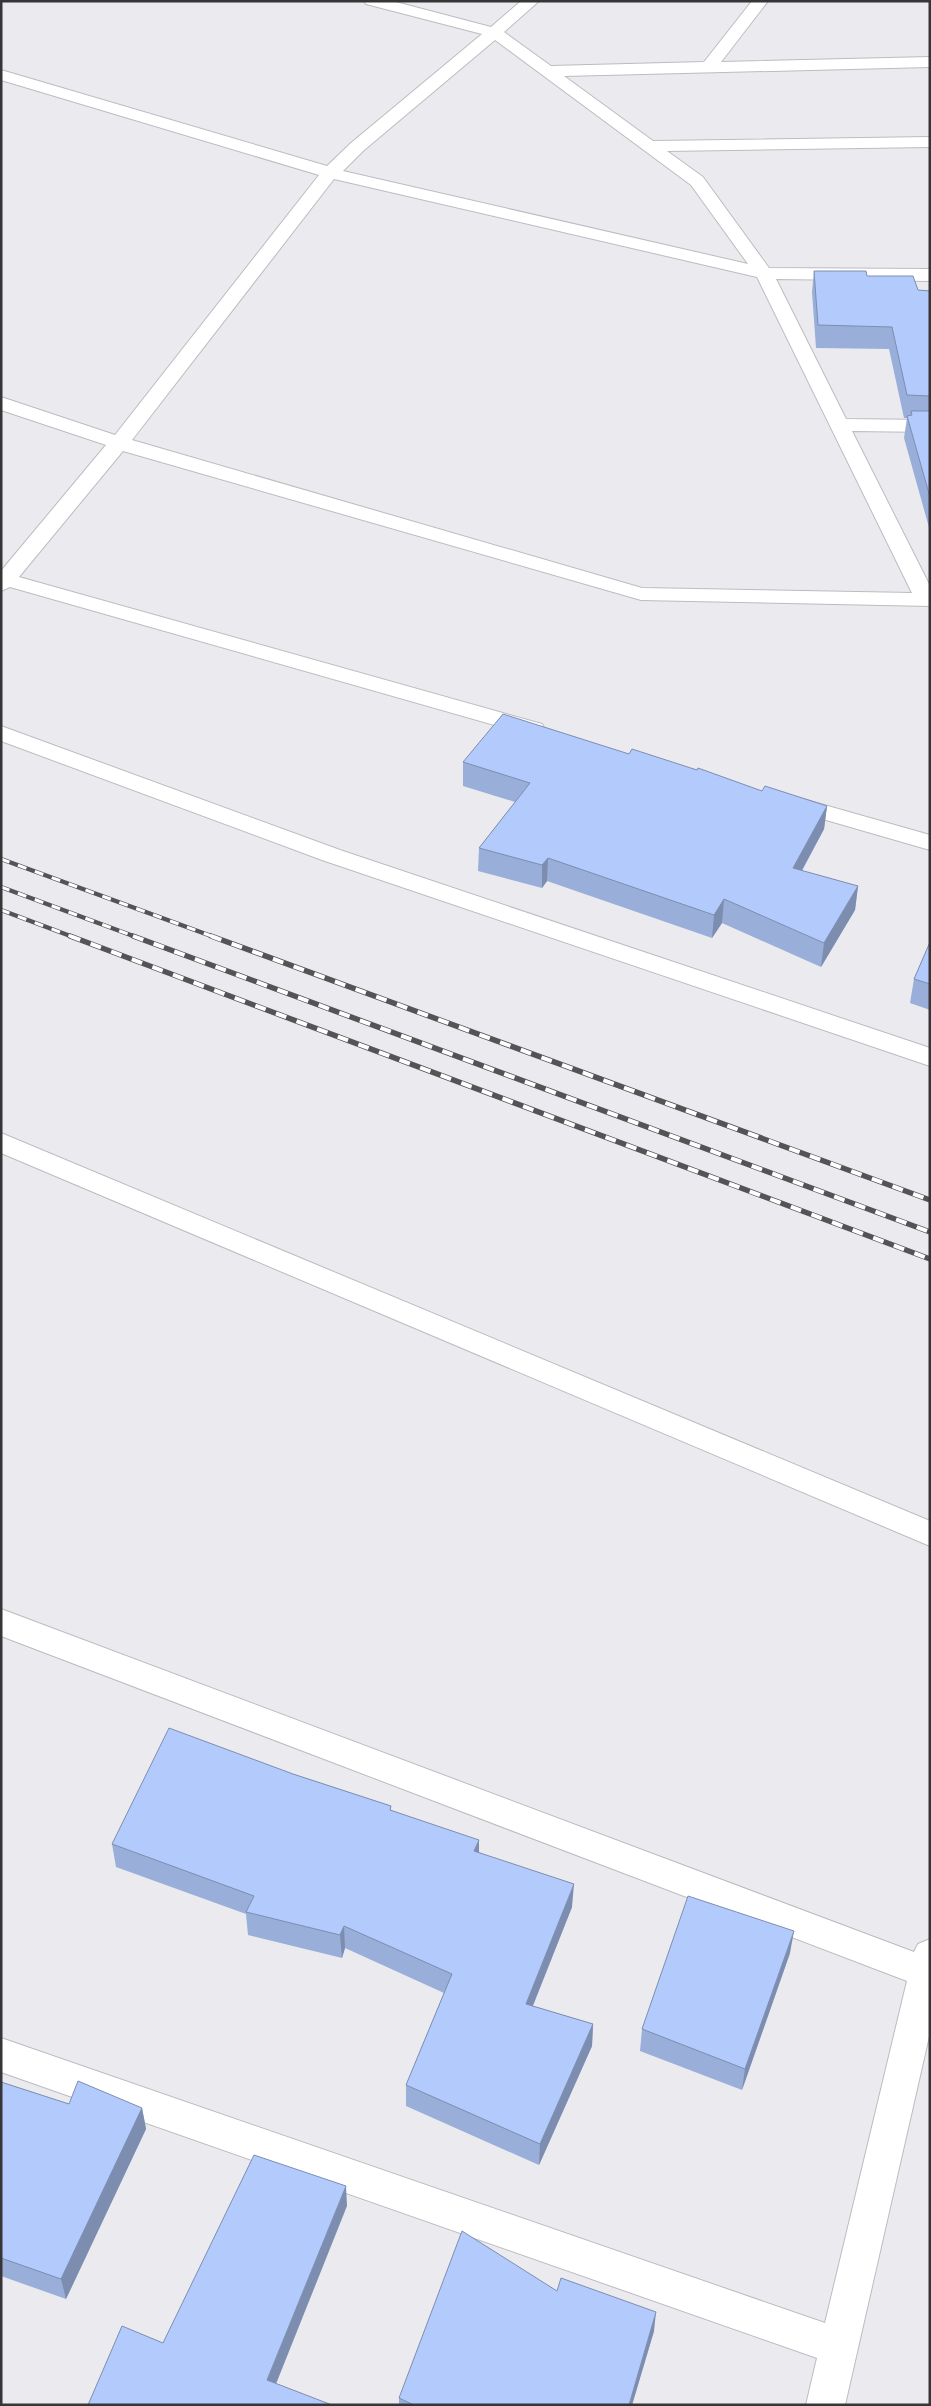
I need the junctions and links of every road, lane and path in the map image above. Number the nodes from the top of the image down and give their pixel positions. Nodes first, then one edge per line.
1 (372, 1) edge
2 (531, 1) edge
3 (760, 1) edge
4 (496, 32) junction
5 (930, 62) edge
6 (709, 67) junction
7 (547, 71) junction
8 (1, 76) edge
9 (21, 81) junction
10 (1, 94) edge
11 (930, 142) edge
12 (650, 146) junction
13 (330, 173) junction
14 (764, 273) junction
15 (930, 275) edge
16 (1, 403) edge
17 (839, 424) junction
18 (930, 426) edge
19 (119, 443) junction
20 (3, 581) edge
21 (928, 600) edge
22 (1, 733) edge
23 (551, 734) edge
24 (772, 796) edge
25 (930, 843) edge
26 (930, 1056) edge
27 (1, 1142) edge
28 (930, 1534) edge
29 (1, 1622) edge
30 (928, 1963) edge
31 (1, 2055) edge
32 (839, 2347) junction
33 (825, 2405) edge

1 - 4 street
2 - 4 street
3 - 6 street
4 - 7 street
4 - 13 street
5 - 6 street
6 - 7 street
7 - 12 street
8 - 9 street
9 - 10 street
9 - 13 street
11 - 12 street
12 - 14 street
13 - 14 street
13 - 19 street
14 - 15 street
14 - 17 street
16 - 19 street
17 - 18 street
17 - 21 street
19 - 20 street
19 - 21 street
20 - 23 street
22 - 26 street
24 - 25 street
27 - 28 street
29 - 30 street
30 - 32 street
31 - 32 street
32 - 33 street

